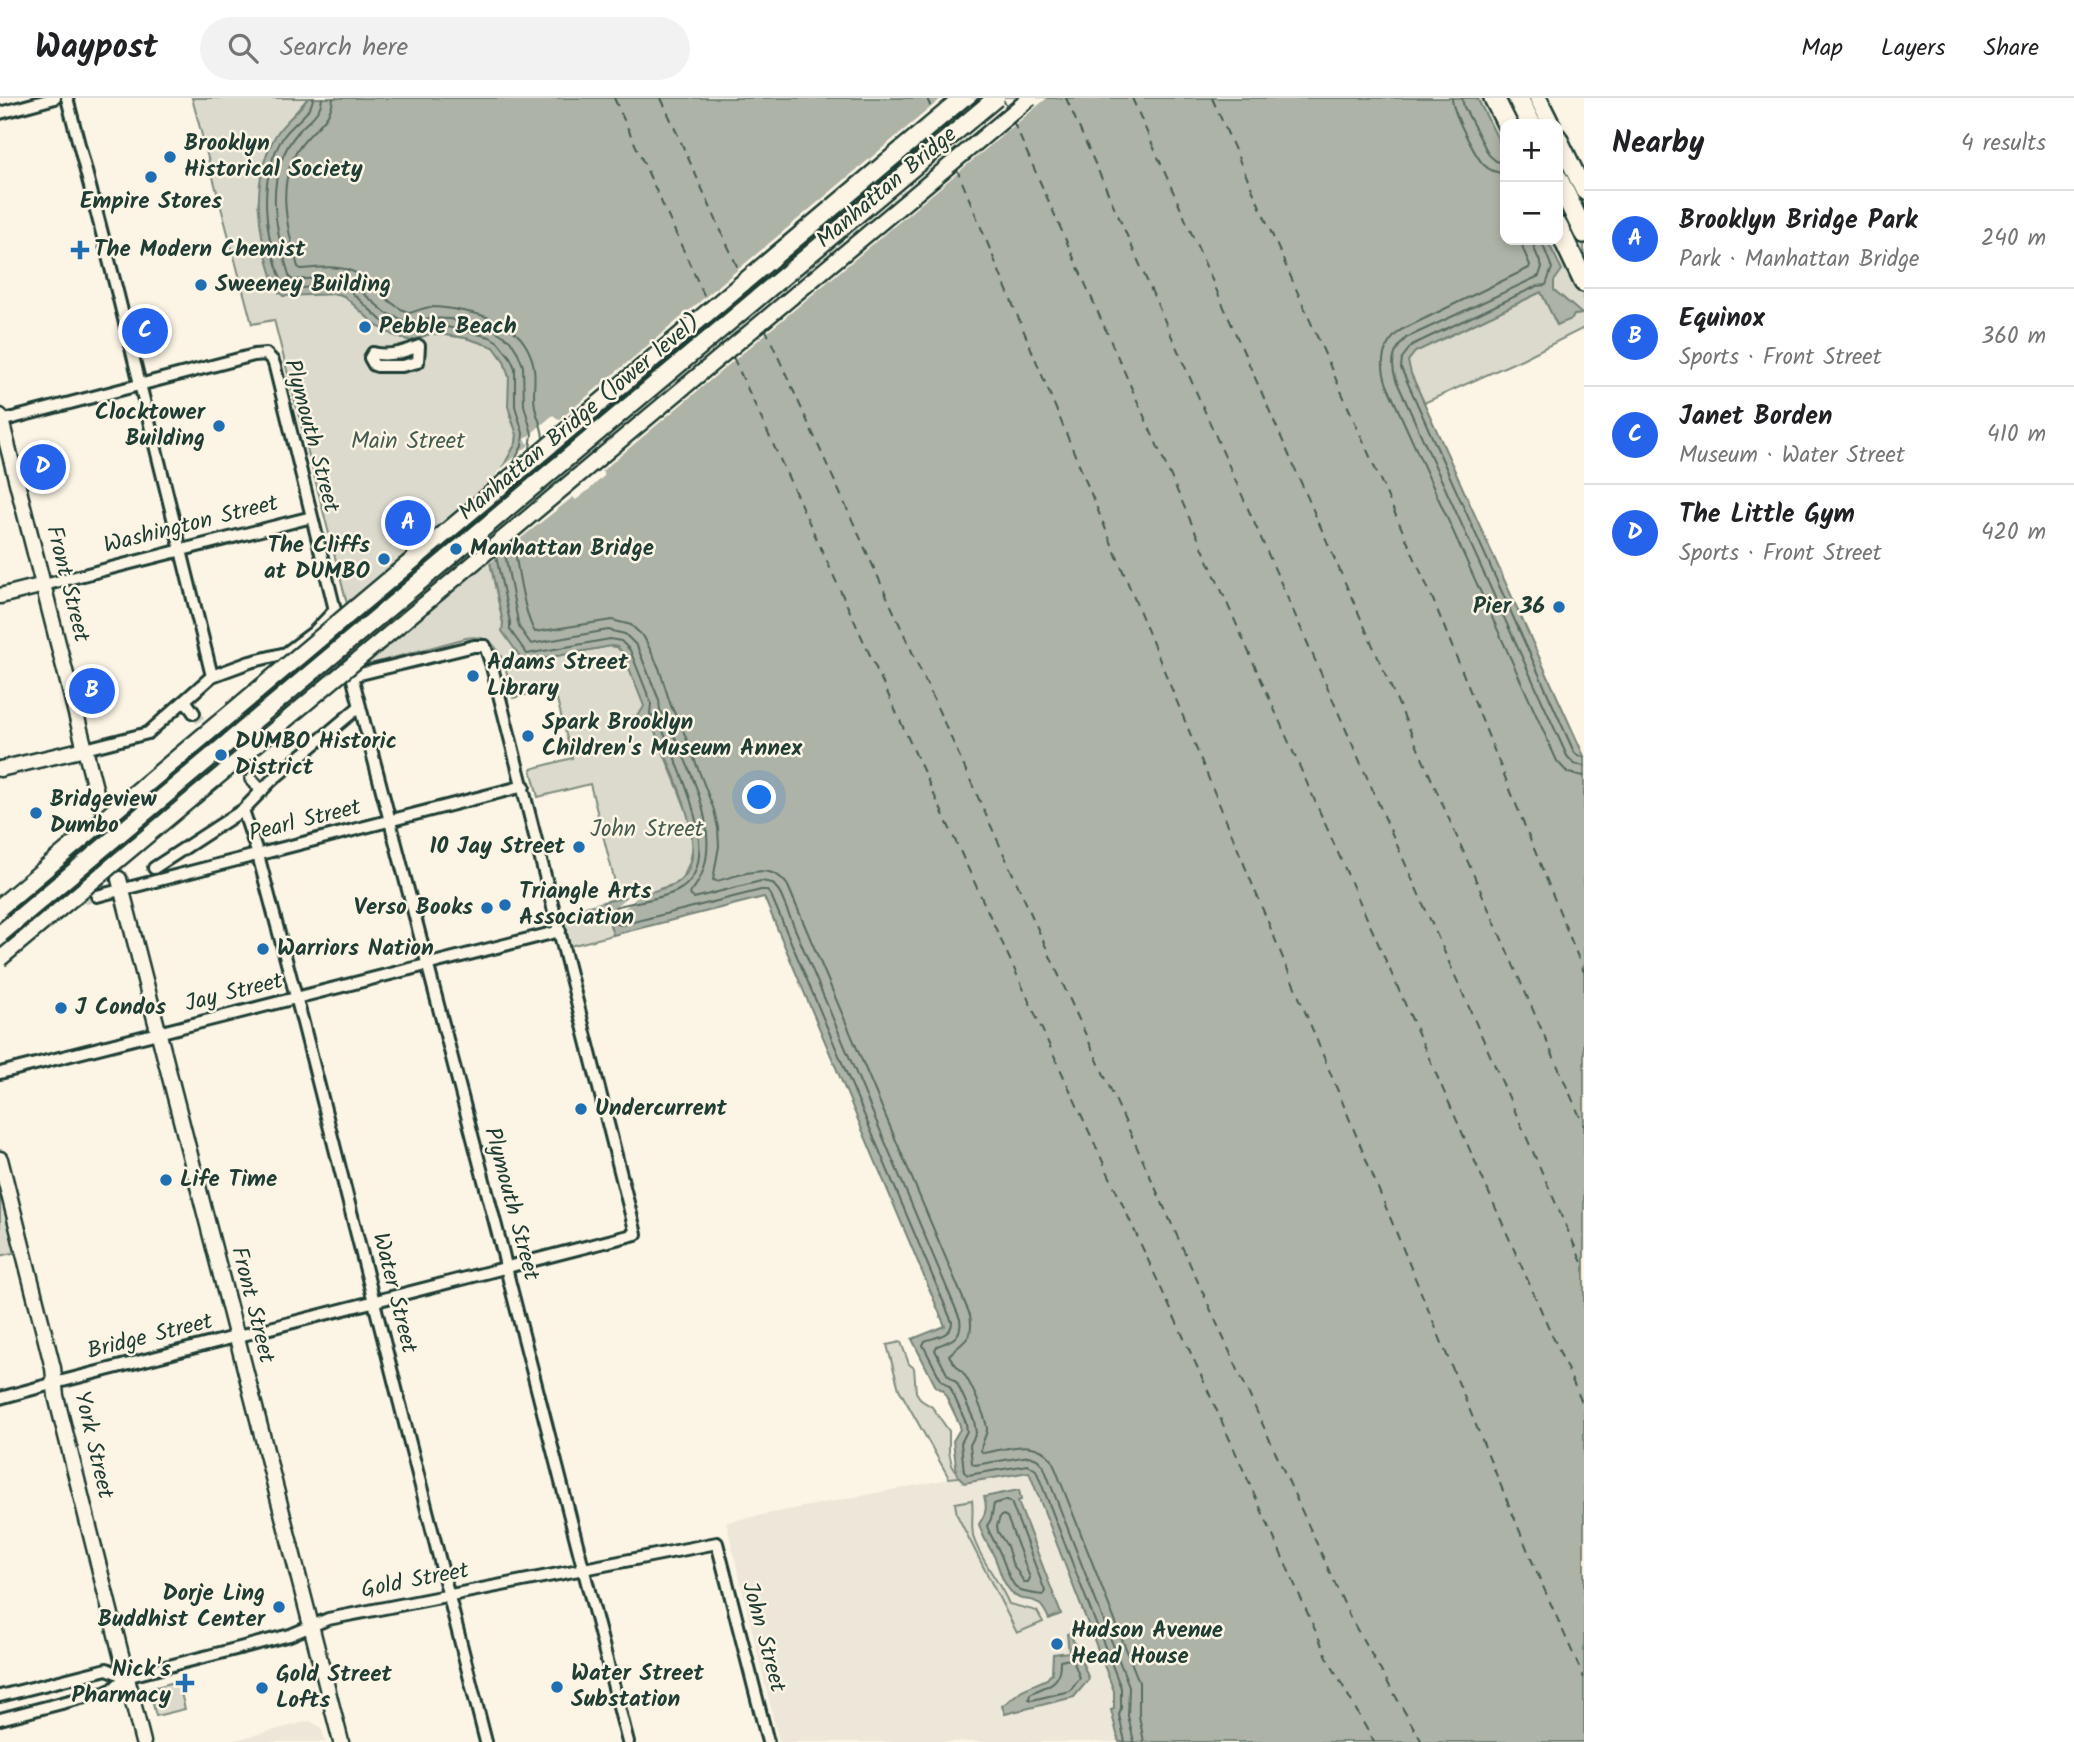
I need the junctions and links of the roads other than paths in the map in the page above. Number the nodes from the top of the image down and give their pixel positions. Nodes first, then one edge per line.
1 (55, 98) edge
2 (67, 98) edge
3 (963, 98) edge
4 (996, 98) edge
5 (1030, 98) edge
6 (1494, 98) edge
7 (1518, 98) edge
8 (1542, 99) edge
9 (0, 114) edge
10 (1504, 119) edge
11 (1528, 119) edge
12 (1549, 119) edge
13 (1563, 147) edge
14 (1559, 182) edge
15 (1584, 191) edge
16 (1584, 233) edge
17 (1563, 238) edge
18 (1584, 282) edge
19 (139, 385) junction
20 (1, 418) edge
21 (312, 517) junction
22 (180, 551) junction
23 (44, 585) junction
24 (0, 596) edge
25 (212, 676) junction
26 (185, 700) junction
27 (360, 706) junction
28 (194, 713) tunnel mouth
29 (85, 749) junction
30 (0, 769) edge
31 (251, 779) tunnel mouth
32 (524, 786) junction
33 (262, 791) junction
34 (99, 804) tunnel mouth
35 (243, 810) junction
36 (390, 821) junction
37 (258, 855) junction
38 (154, 868) dead end
39 (120, 884) junction
40 (97, 896) tunnel mouth
41 (0, 907) edge
42 (560, 931) junction
43 (0, 934) edge
44 (0, 960) edge
45 (427, 965) junction
46 (296, 998) junction
47 (159, 1034) junction
48 (0, 1073) edge
49 (0, 1159) edge
50 (506, 1268) junction
51 (374, 1301) junction
52 (236, 1336) junction
53 (55, 1383) junction
54 (0, 1398) edge
55 (717, 1543) joint
56 (584, 1569) junction
57 (450, 1595) junction
58 (311, 1626) junction
59 (126, 1677) junction
60 (0, 1696) edge
61 (0, 1719) edge
62 (143, 1742) edge
63 (341, 1742) edge
64 (486, 1742) edge
65 (628, 1742) edge
66 (768, 1742) edge

1 - 9 street
2 - 19 street
3 - 41 main road, Manhattan Bridge, bridge
4 - 43 main road, Manhattan Bridge (lower level), bridge
5 - 44 street, Manhattan Bridge, bridge
6 - 10 highway
7 - 11 highway
8 - 12 main road
13 - 15 main road
14 - 16 highway
17 - 18 highway
19 - 20 street
19 - 21 street, Plymouth Street
19 - 22 street
20 - 23 street, Front Street
21 - 22 street, Washington Street
21 - 25 street, Plymouth Street
22 - 23 street, Washington Street
22 - 25 street
23 - 24 street, Washington Street
23 - 29 street, Front Street
25 - 26 street
26 - 28 street
26 - 29 street
27 - 32 street, Plymouth Street
27 - 33 street
27 - 36 street, Plymouth Street
29 - 30 street
29 - 34 street, Front Street
31 - 33 street
32 - 36 street, Pearl Street
32 - 42 street
33 - 35 street
35 - 37 street, Water Street
35 - 38 street
36 - 37 street, Pearl Street
36 - 45 street, Plymouth Street
37 - 39 street, Pearl Street
37 - 46 street, Water Street
39 - 40 street, Pearl Street
39 - 47 street, Front Street
42 - 45 street, Jay Street
42 - 50 street, Bridge Street
45 - 46 street, Jay Street
45 - 50 street, Plymouth Street
46 - 47 street, Jay Street
46 - 51 street, Water Street
47 - 48 street, Jay Street
47 - 52 street, Front Street
49 - 53 street, York Street
50 - 51 street, Bridge Street
50 - 56 street, Plymouth Street
51 - 52 street, Bridge Street
51 - 57 street, Water Street
52 - 53 street, Bridge Street
52 - 58 street, Front Street
53 - 54 street, Bridge Street
53 - 59 street, York Street
55 - 56 street, Gold Street
55 - 66 street, John Street
56 - 57 street, Gold Street
56 - 65 street, Plymouth Street
57 - 58 street, Gold Street
57 - 64 street, Water Street
58 - 59 street, Gold Street
58 - 63 street, Front Street
59 - 60 street, Gold Street
59 - 61 street, Gold Street
59 - 62 street, York Street

